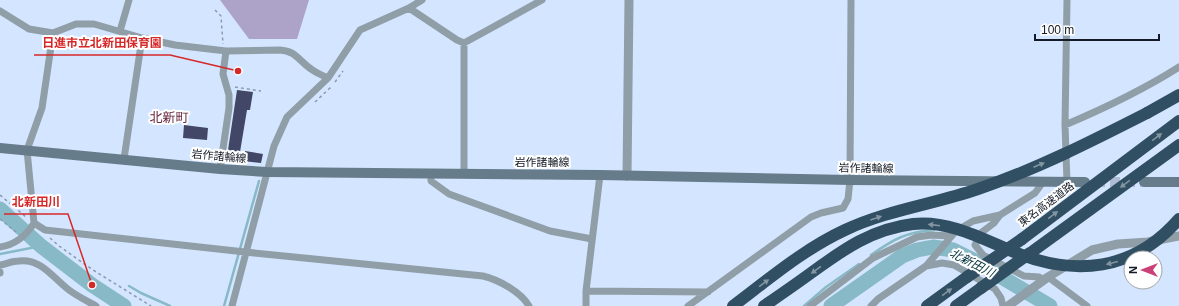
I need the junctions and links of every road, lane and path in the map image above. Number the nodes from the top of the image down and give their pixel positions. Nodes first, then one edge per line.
1 (129, 0) edge
2 (422, 0) edge
3 (542, 0) edge
4 (629, 0) edge
5 (851, 0) edge
6 (1067, 0) edge
7 (409, 8) junction
8 (215, 10) dead end
9 (0, 11) edge
10 (120, 31) junction
11 (54, 33) junction
12 (142, 38) junction
13 (464, 43) junction
14 (225, 50) junction
15 (1179, 67) edge
16 (328, 78) junction
17 (227, 86) junction
18 (261, 91) dead end
19 (1179, 95) edge
20 (1179, 121) edge
21 (1065, 125) junction
22 (1179, 145) edge
23 (0, 148) edge
24 (27, 150) junction
25 (124, 159) junction
26 (220, 169) junction
27 (266, 172) junction
28 (431, 173) junction
29 (464, 174) junction
30 (600, 175) junction
31 (627, 176) junction
32 (850, 180) junction
33 (1043, 182) junction
34 (1067, 182) junction
35 (1084, 182) tunnel mouth
36 (1144, 182) tunnel mouth
37 (1179, 182) edge
38 (0, 195) edge
39 (1000, 215) junction
40 (0, 219) edge
41 (1179, 219) edge
42 (33, 225) junction
43 (45, 230) junction
44 (951, 236) junction
45 (1179, 236) edge
46 (22, 237) junction
47 (592, 239) junction
48 (0, 247) edge
49 (245, 252) junction
50 (0, 265) edge
51 (926, 266) junction
52 (1046, 279) junction
53 (586, 291) junction
54 (708, 292) junction
55 (1014, 305) edge
56 (96, 306) edge
57 (151, 306) edge
58 (232, 306) edge
59 (529, 306) edge
60 (586, 306) edge
61 (688, 306) edge
62 (732, 306) edge
63 (764, 306) edge
64 (810, 306) edge
65 (870, 306) edge
66 (927, 306) edge
67 (956, 306) edge
68 (1003, 306) edge
69 (1087, 306) edge

1 - 10 street
2 - 7 street
3 - 13 street
4 - 31 street
5 - 32 street
6 - 21 street
7 - 13 street
7 - 16 street
8 - 14 path
9 - 11 street
10 - 11 street
10 - 12 street
11 - 24 street
12 - 14 street
12 - 25 street
13 - 29 street
14 - 16 street
14 - 17 street
15 - 21 street
16 - 27 street
17 - 18 path
17 - 26 street
62 -> 19 highway, bridge
66 -> 20 highway, 東名高速道路, bridge
21 - 34 street
22 -> 67 highway, bridge
23 - 24 main road, 岩作諸輪線
24 - 25 main road, 岩作諸輪線
24 - 42 street
25 - 26 main road, 岩作諸輪線
26 - 27 main road, 岩作諸輪線
27 - 28 main road, 岩作諸輪線
27 - 49 street
28 - 29 main road, 岩作諸輪線
28 - 47 street
29 - 30 main road, 岩作諸輪線
30 - 31 main road, 岩作諸輪線
30 - 47 street
31 - 32 main road, 岩作諸輪線
32 - 33 main road, 岩作諸輪線
32 - 54 street
33 - 34 main road, 岩作諸輪線
33 - 39 street
34 - 35 main road, 岩作諸輪線
36 - 37 main road
38 - 42 path
39 - 44 street
39 - 52 street
40 - 46 path
41 -> 63 highway, bridge
42 - 43 street
42 - 46 street
43 - 49 street
43 - 57 path
44 - 51 street
44 - 64 street
45 - 52 street
46 - 48 street
47 - 53 street
49 - 58 street
49 - 59 street
50 - 56 street
51 - 65 street
51 - 68 street
52 - 55 street
52 - 69 street
53 - 54 street
53 - 60 street
54 - 61 street

